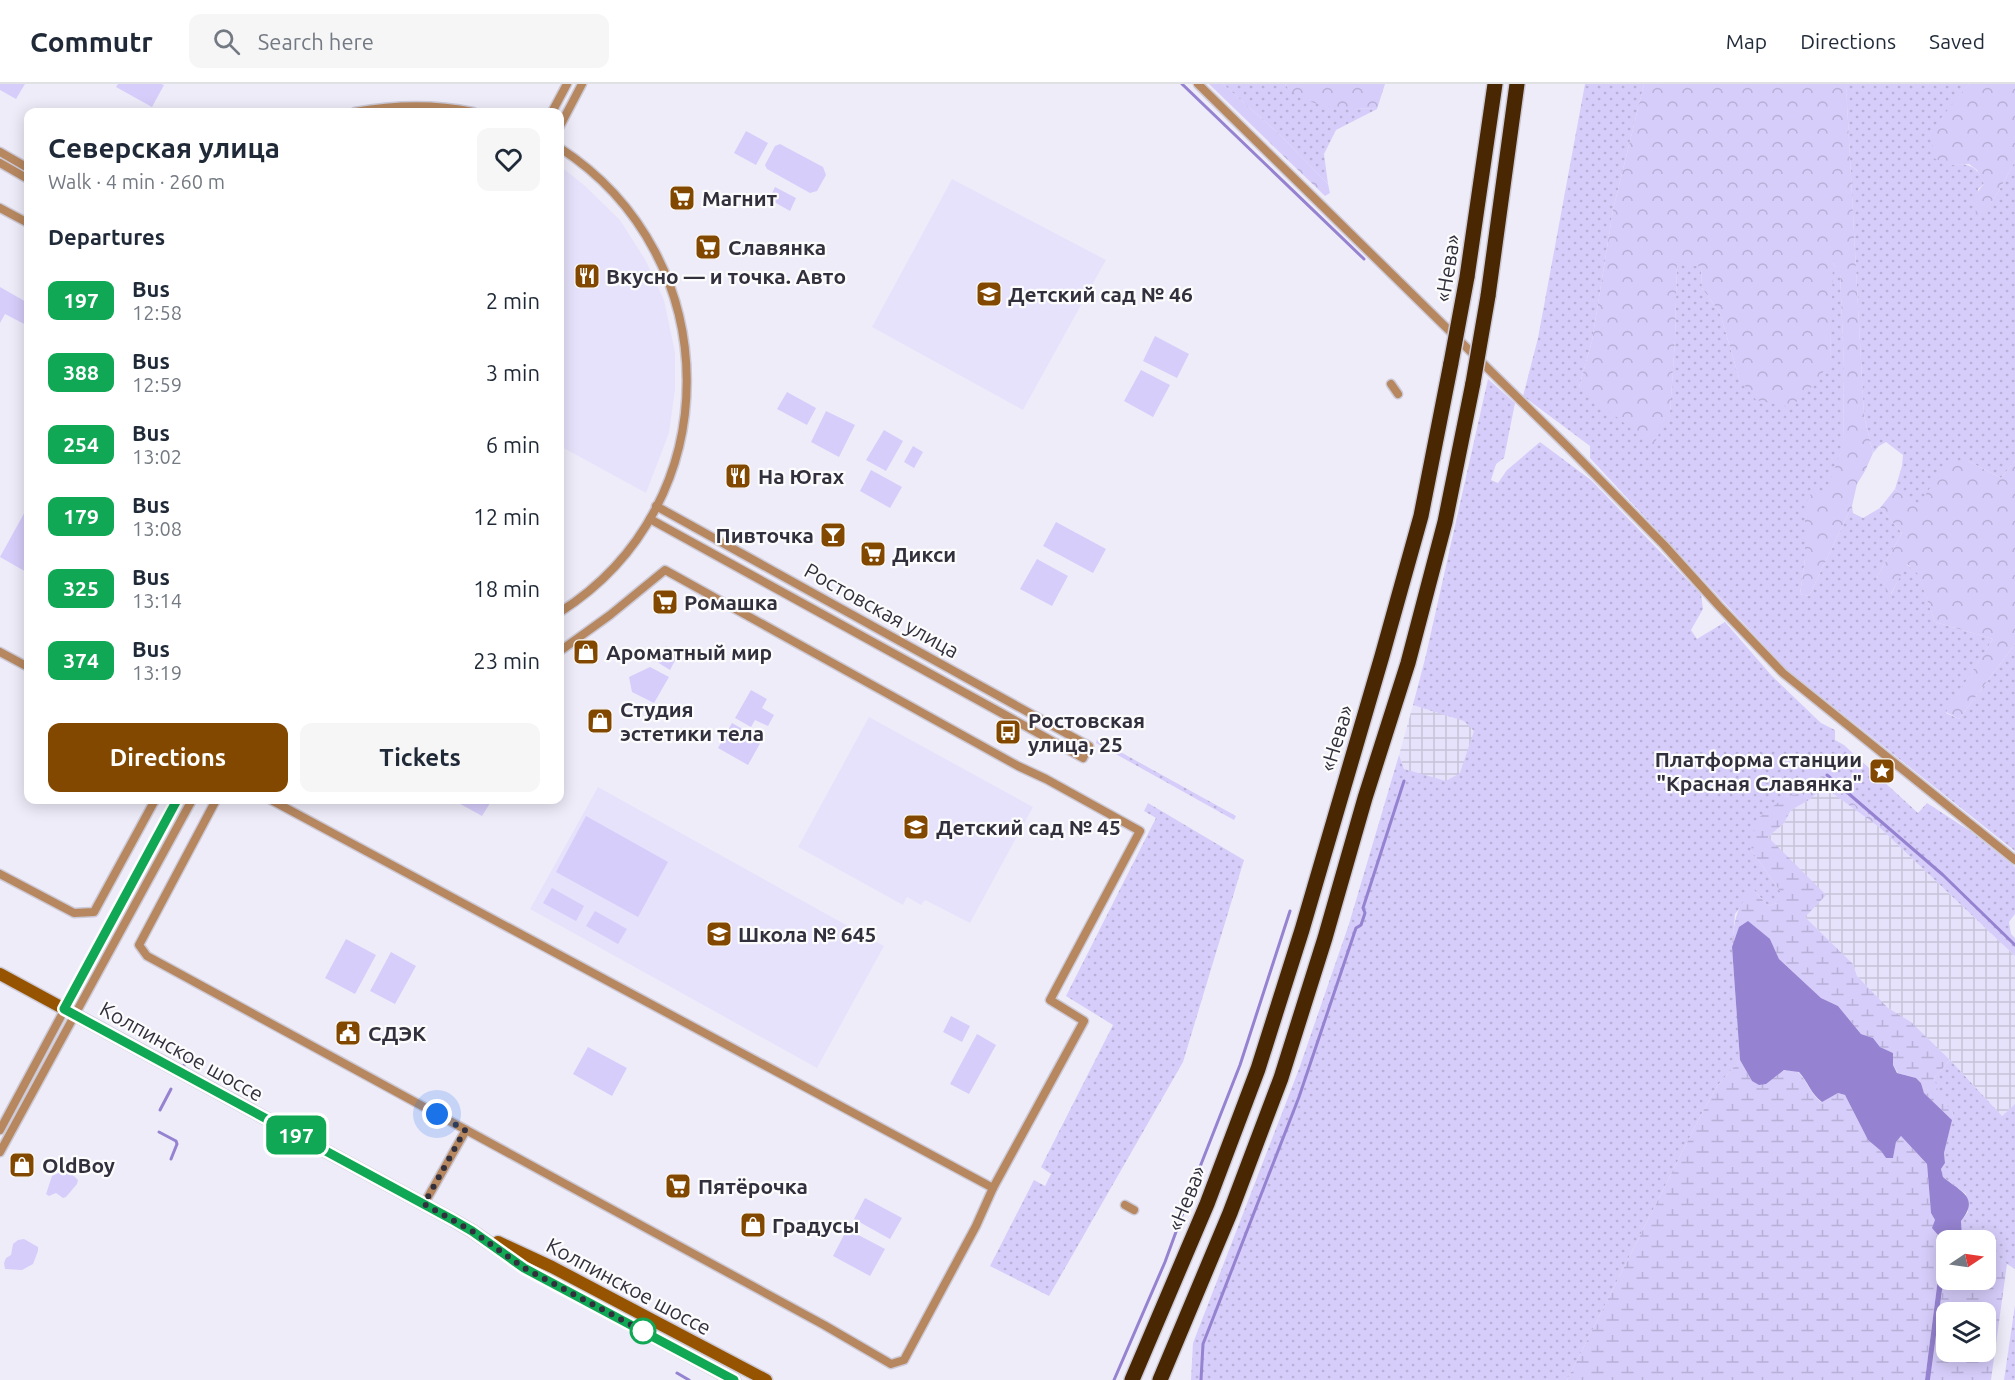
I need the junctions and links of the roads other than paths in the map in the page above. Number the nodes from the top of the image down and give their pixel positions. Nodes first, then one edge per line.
1 (567, 84) edge
2 (582, 84) edge
3 (1198, 84) edge
4 (1495, 84) edge
5 (1517, 84) edge
6 (384, 108) edge
7 (439, 108) edge
8 (554, 108) edge
9 (564, 118) edge
10 (564, 151) edge
11 (0, 152) edge
12 (0, 163) edge
13 (24, 166) edge
14 (24, 177) edge
15 (0, 208) edge
16 (24, 221) edge
17 (1391, 384) dead end
18 (1398, 394) dead end
19 (656, 506) junction
20 (650, 519) junction
21 (564, 609) edge
22 (564, 648) edge
23 (0, 652) edge
24 (24, 665) edge
25 (153, 804) edge
26 (175, 804) edge
27 (190, 804) edge
28 (214, 804) edge
29 (278, 804) edge
30 (2015, 860) edge
31 (0, 874) edge
32 (0, 974) edge
33 (64, 1009) junction
34 (76, 1015) junction
35 (0, 1130) edge
36 (465, 1130) junction
37 (0, 1152) edge
38 (993, 1188) junction
39 (424, 1204) junction
40 (1125, 1205) dead end
41 (1134, 1210) dead end
42 (472, 1231) junction
43 (734, 1380) edge
44 (766, 1380) edge
45 (1132, 1380) edge
46 (1160, 1380) edge

1 - 8 street
2 - 9 street
3 - 30 street
4 - 45 highway, «Нева», bridge
5 - 46 highway, «Нева», bridge
6 - 7 street
10 - 19 street
11 - 13 street
12 - 14 street
15 - 16 street
17 - 18 street
19 - 20 street
19 - 20 street, Ростовская улица
20 - 21 street
22 - 38 street
23 - 24 street
25 - 31 street
26 - 33 street
27 - 34 street
28 - 36 street
29 - 38 street
32 - 33 main road, Колпинское шоссе
33 - 34 main road, Колпинское шоссе
33 - 35 street
34 - 37 street
34 - 39 main road, Колпинское шоссе
36 - 38 street
36 - 39 street
39 - 42 main road, Колпинское шоссе
40 - 41 street
42 - 43 main road, Колпинское шоссе
42 - 44 main road, Колпинское шоссе

